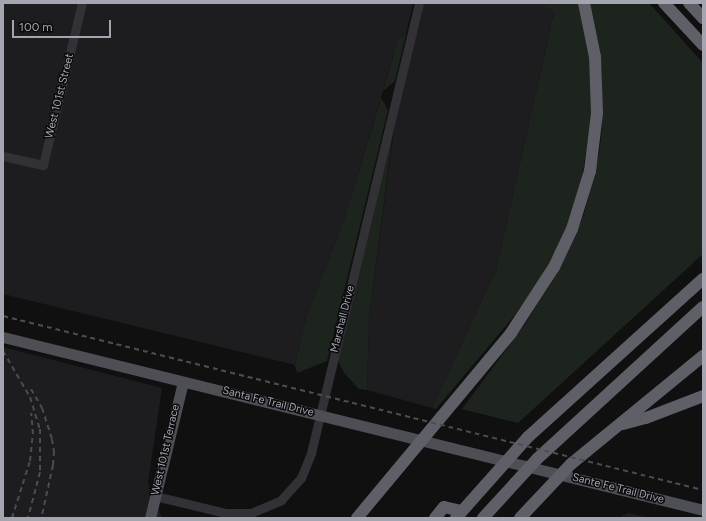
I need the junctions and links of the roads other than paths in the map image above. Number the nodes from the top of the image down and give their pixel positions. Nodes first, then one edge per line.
1 (82, 3) edge
2 (419, 3) edge
3 (584, 3) edge
4 (664, 3) edge
5 (689, 3) edge
6 (703, 18) edge
7 (703, 45) edge
8 (3, 156) edge
9 (703, 278) edge
10 (703, 307) edge
11 (3, 337) edge
12 (703, 356) edge
13 (182, 382) junction
14 (703, 396) edge
15 (618, 426) junction
16 (533, 467) joint
17 (155, 496) junction
18 (700, 513) edge
19 (458, 514) edge
20 (150, 518) edge
21 (357, 518) edge
22 (435, 518) edge
23 (483, 518) edge
24 (520, 518) edge

1 - 8 street, West 101st Street
2 - 17 street, Marshall Drive
3 - 21 highway
4 - 7 highway
5 - 6 highway
9 - 19 highway
10 - 23 highway
11 - 13 main road, Santa Fe Trail Drive
12 - 15 highway
13 - 16 main road, Santa Fe Trail Drive
13 - 17 main road, West 101st Terrace
14 - 15 highway
15 - 24 highway
16 - 18 main road, Sante Fe Trail Drive
17 - 20 main road, West 101st Terrace
19 - 22 highway

